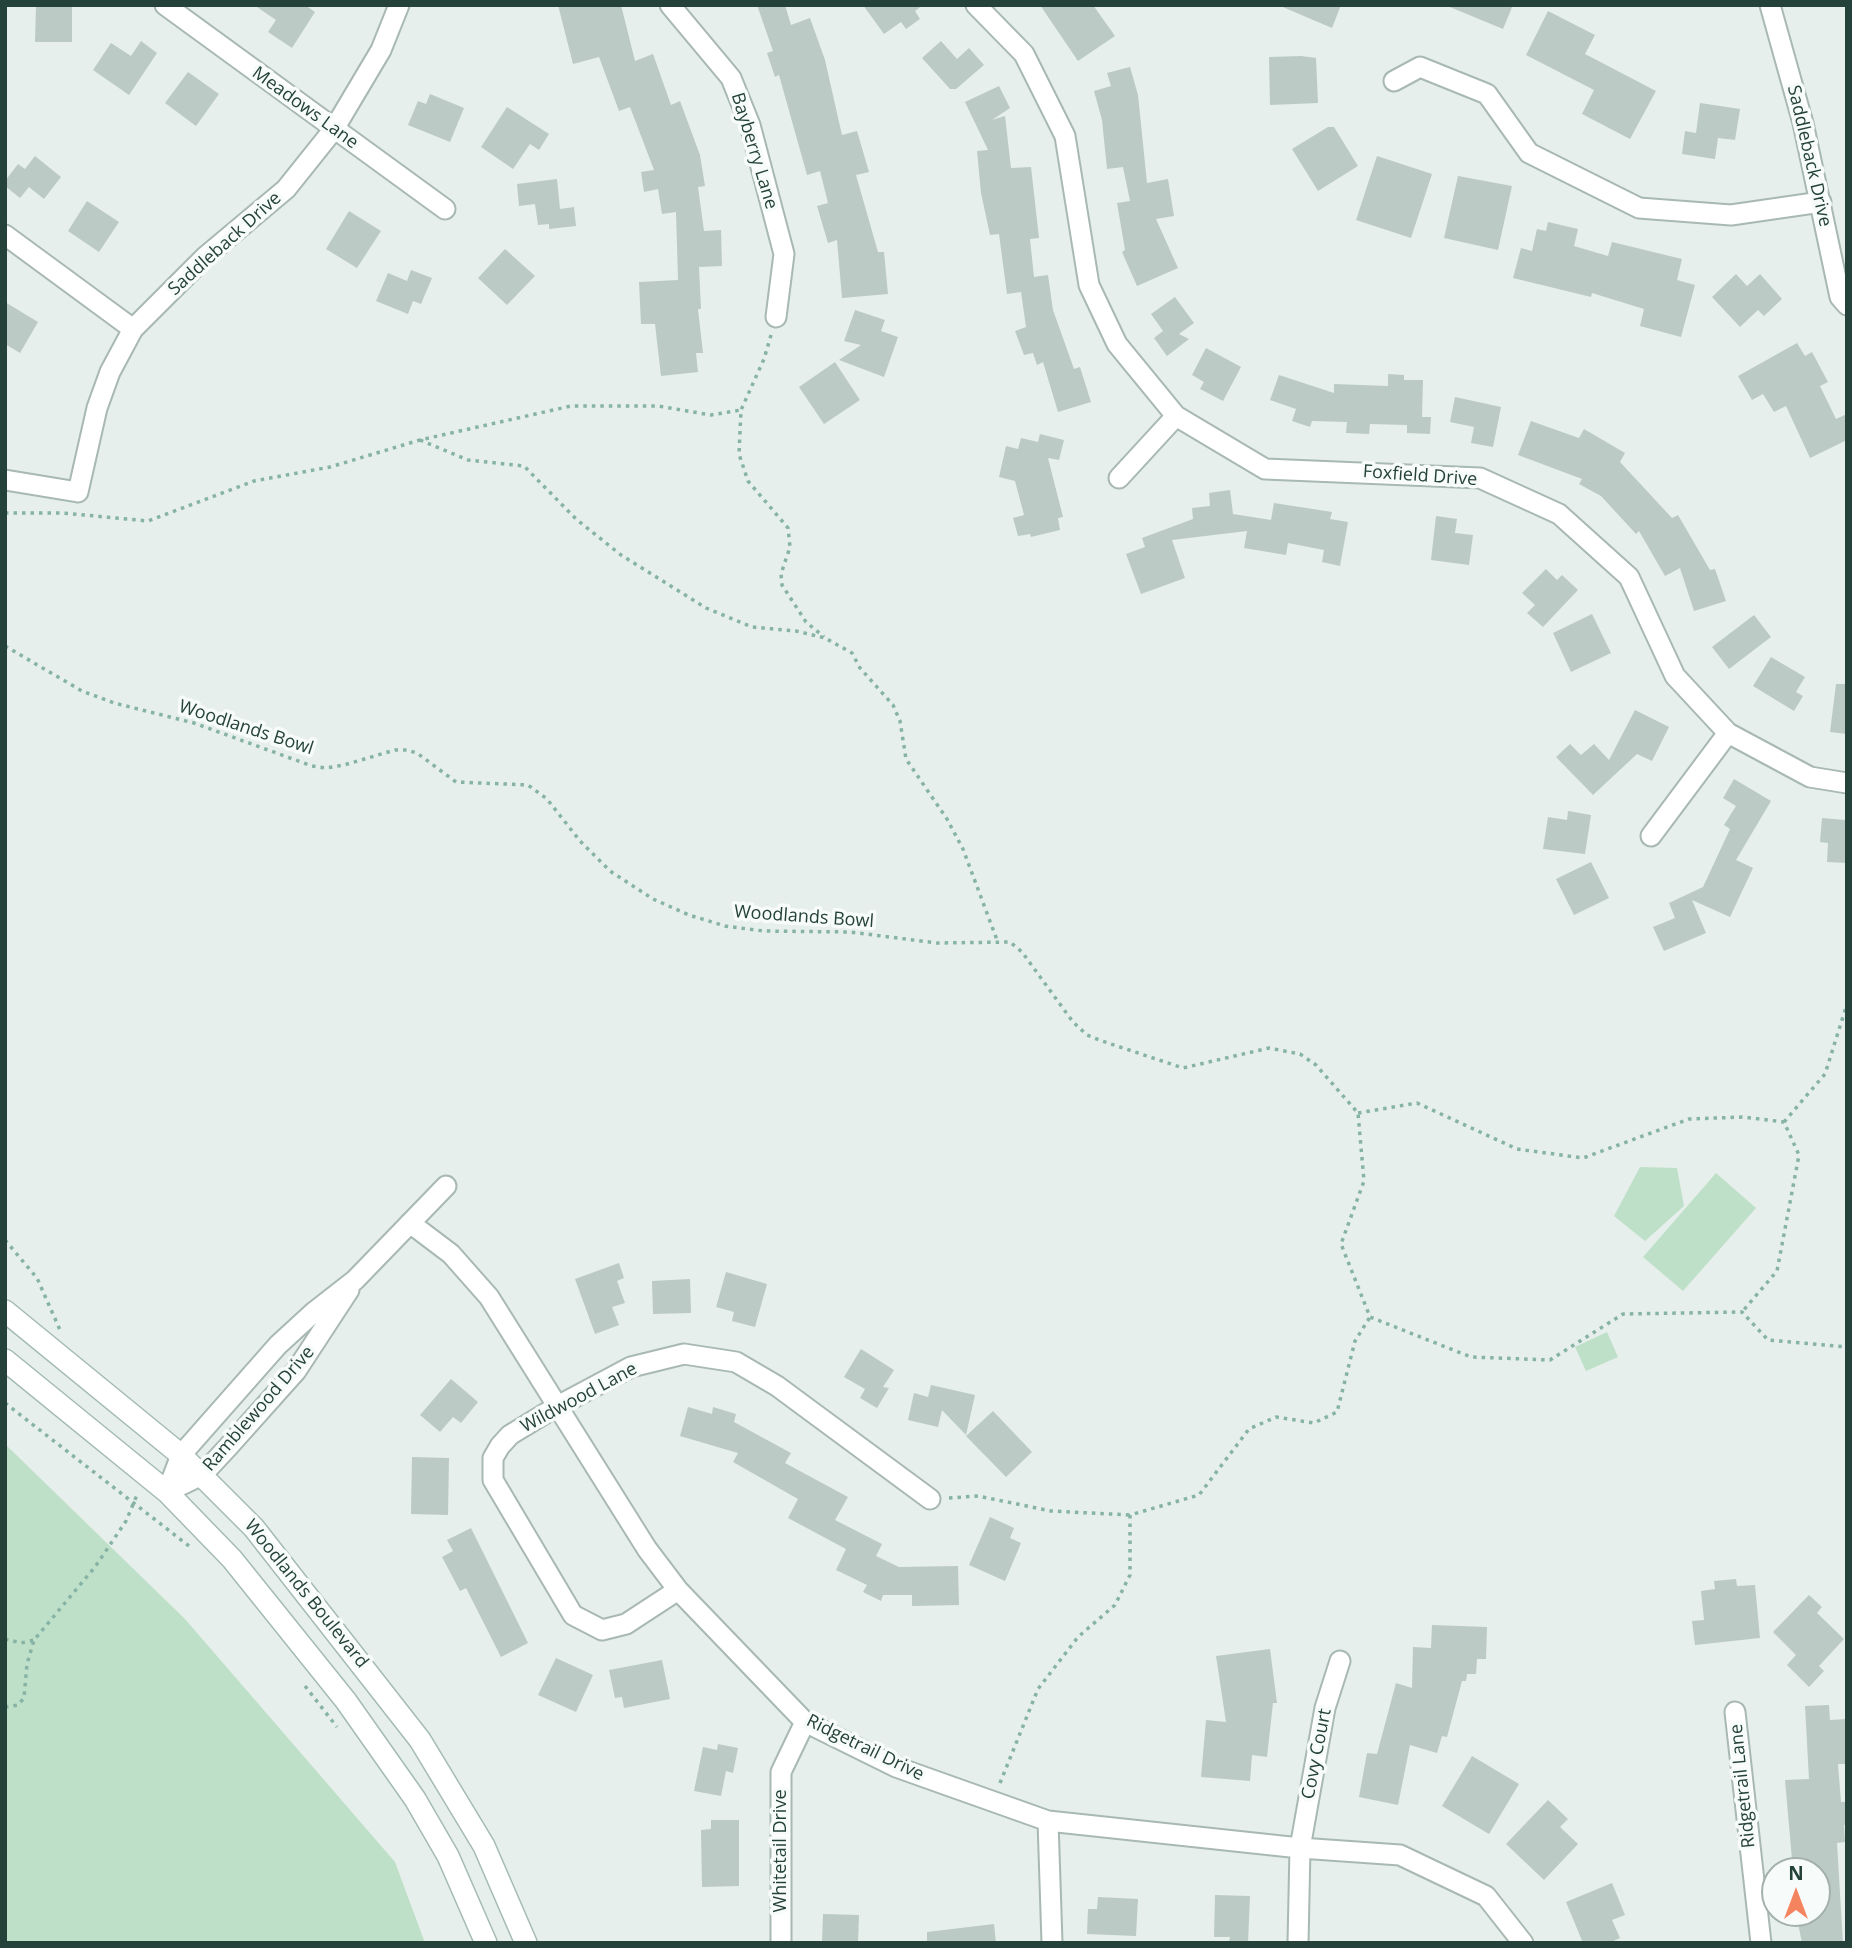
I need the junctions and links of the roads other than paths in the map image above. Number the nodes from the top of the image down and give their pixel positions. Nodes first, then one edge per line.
1 (165, 5) edge
2 (399, 5) edge
3 (670, 5) edge
4 (975, 5) edge
5 (1770, 5) edge
6 (1394, 81) dead end
7 (334, 130) junction
8 (1821, 202) junction
9 (445, 209) dead end
10 (5, 235) edge
11 (1847, 305) edge
12 (776, 317) road end
13 (133, 329) junction
14 (1176, 416) junction
15 (1119, 478) dead end
16 (5, 480) edge
17 (78, 492) junction
18 (5, 494) edge
19 (1728, 733) junction
20 (1847, 783) edge
21 (1651, 836) dead end
22 (446, 1186) dead end
23 (410, 1223) junction
24 (355, 1280) junction
25 (5, 1311) edge
26 (5, 1360) edge
27 (556, 1407) junction
28 (181, 1455) junction
29 (202, 1475) junction
30 (167, 1492) junction
31 (930, 1499) road end
32 (678, 1590) junction
33 (1340, 1661) dead end
34 (1735, 1712) dead end
35 (805, 1722) junction
36 (1048, 1821) junction
37 (1300, 1848) junction
38 (486, 1943) edge
39 (526, 1943) edge
40 (781, 1943) edge
41 (1052, 1943) edge
42 (1298, 1943) edge
43 (1523, 1943) edge
44 (1761, 1943) edge

1 - 7 street, Meadows Lane
2 - 7 street, Saddleback Drive
3 - 12 street, Bayberry Lane
4 - 14 street, Foxfield Drive
5 - 8 street, Saddleback Drive
6 - 8 street
7 - 9 street, Meadows Lane
7 - 13 street, Saddleback Drive
8 - 11 street, Saddleback Drive
10 - 13 street
13 - 17 street, Saddleback Drive
14 - 15 street
14 - 19 street, Foxfield Drive
16 - 17 street
17 - 18 street
19 - 20 street, Foxfield Drive
19 - 21 street
22 - 23 street, Ramblewood Drive
23 - 24 street, Ramblewood Drive
23 - 27 street, Ridgetrail Drive
24 - 28 street, Ramblewood Drive
24 - 29 street, Ramblewood Drive
25 - 28 street, Woodlands Boulevard
26 - 30 street, Woodlands Boulevard
27 - 31 street, Wildwood Lane
27 - 32 street, Ridgetrail Drive
27 - 32 street, Wildwood Lane
28 - 29 street, Woodlands Boulevard
28 - 30 street, Ramblewood Drive
29 - 30 street, Ramblewood Drive
29 - 39 street, Woodlands Boulevard
30 - 38 street, Woodlands Boulevard
32 - 35 street, Ridgetrail Drive
33 - 37 street, Covy Court
34 - 44 street, Ridgetrail Lane
35 - 36 street, Ridgetrail Drive
35 - 40 street, Whitetail Drive
36 - 37 street, Ridgetrail Drive
36 - 41 street
37 - 42 street, Covy Court
37 - 43 street, Ridgetrail Drive

